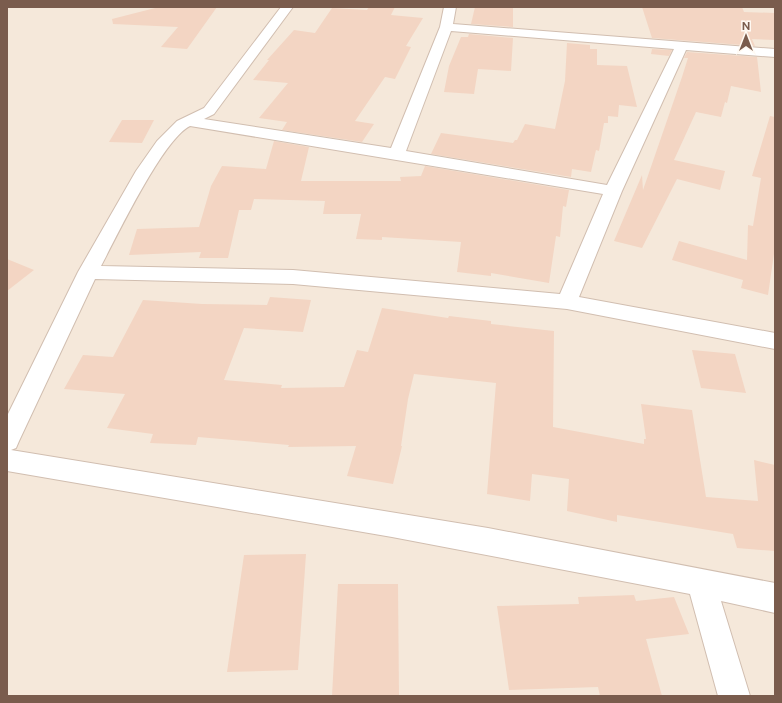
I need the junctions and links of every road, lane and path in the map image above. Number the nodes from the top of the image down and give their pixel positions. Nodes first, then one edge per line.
1 (287, 7) edge
2 (450, 7) edge
3 (446, 27) junction
4 (682, 45) junction
5 (775, 53) edge
6 (188, 121) junction
7 (397, 154) junction
8 (613, 191) junction
9 (88, 272) junction
10 (568, 302) junction
11 (775, 341) edge
12 (7, 441) edge
13 (7, 460) edge
14 (701, 582) junction
15 (775, 598) edge
16 (734, 696) edge

1 - 6 street
2 - 3 street
3 - 4 street
3 - 7 street
4 - 5 street
4 - 8 street
6 - 7 street
6 - 9 street
7 - 8 street
8 - 10 street
9 - 10 street
9 - 12 street
10 - 11 street
13 - 14 street
14 - 15 street
14 - 16 street

